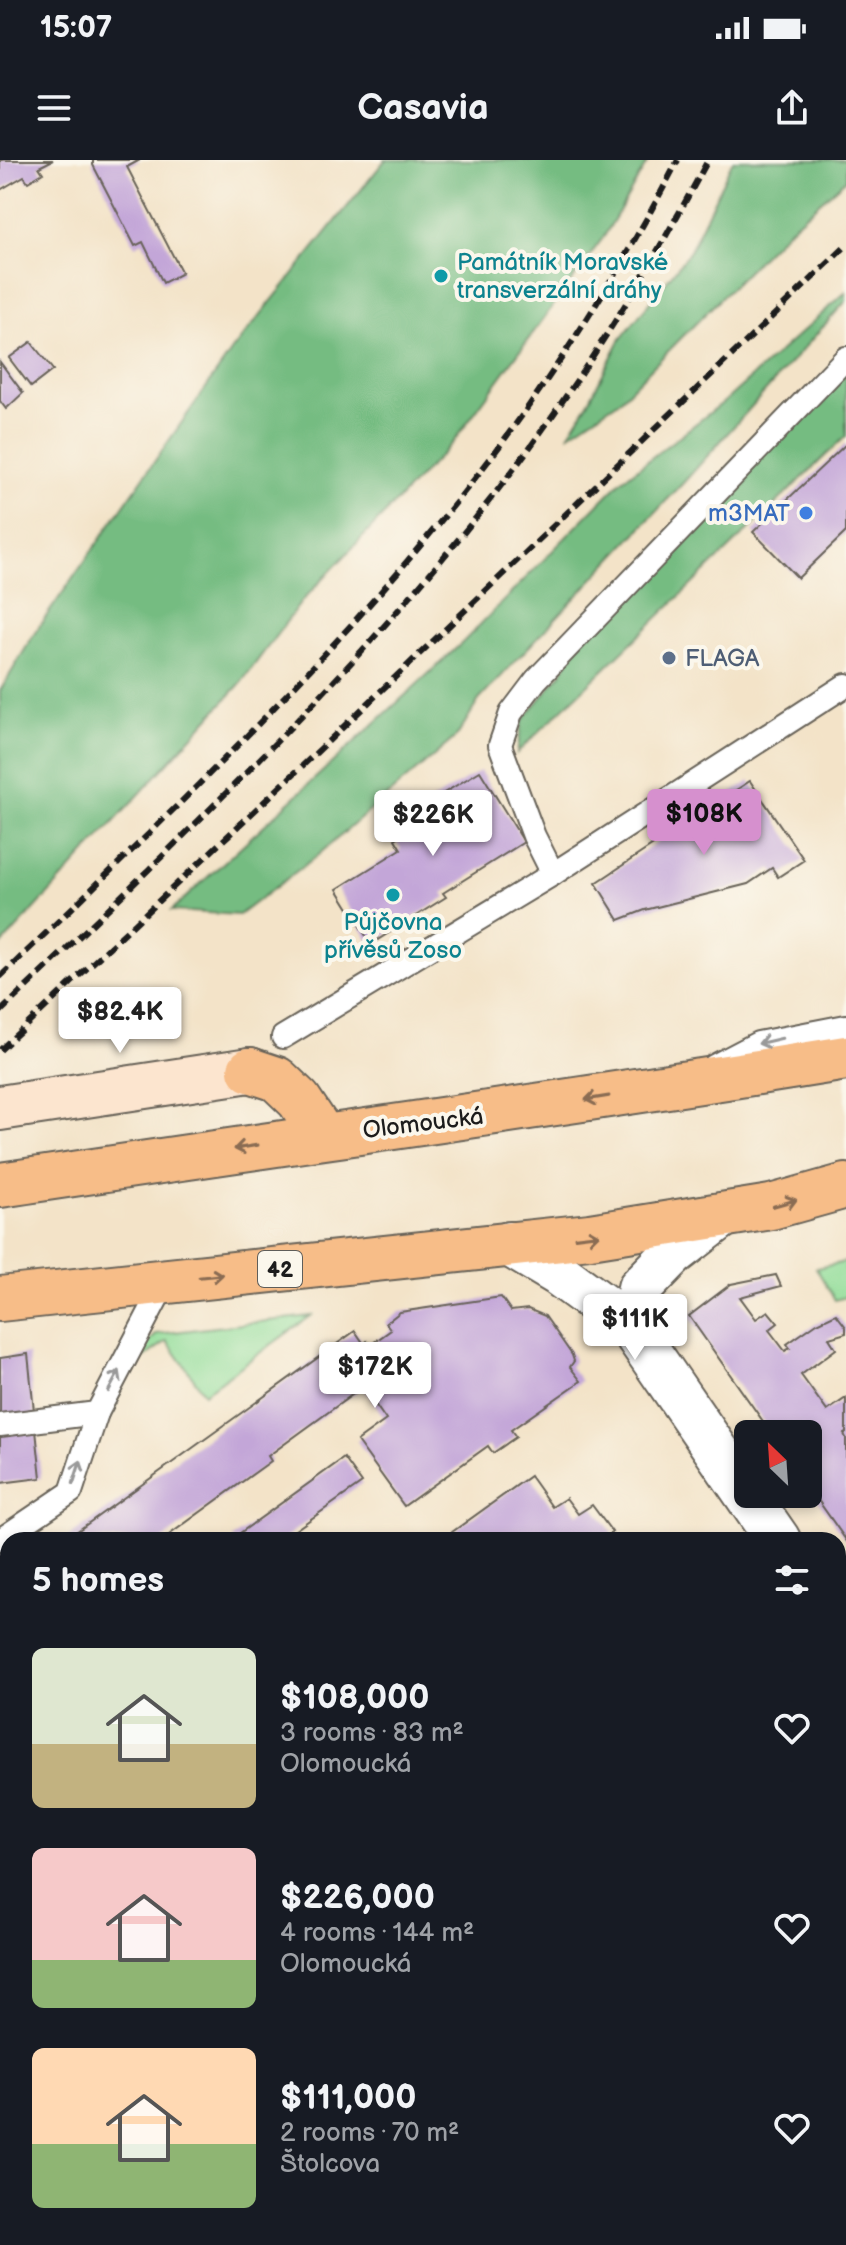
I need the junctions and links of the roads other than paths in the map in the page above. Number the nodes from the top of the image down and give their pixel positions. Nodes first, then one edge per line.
1 (846, 358) edge
2 (846, 685) edge
3 (553, 874) junction
4 (846, 1026) edge
5 (283, 1037) dead end
6 (846, 1058) edge
7 (250, 1070) joint
8 (674, 1086) junction
9 (0, 1108) edge
10 (323, 1136) junction
11 (0, 1185) edge
12 (846, 1186) edge
13 (723, 1215) junction
14 (509, 1244) junction
15 (166, 1281) junction
16 (0, 1299) edge
17 (632, 1328) junction
18 (97, 1413) junction
19 (0, 1425) edge
20 (12, 1532) edge
21 (772, 1532) edge

1 - 3 lane
2 - 3 lane
3 - 5 lane
4 -> 8 lane
6 - 8 main road, Olomoucká
7 - 9 street
7 - 10 main road
8 -> 10 main road, Olomoucká
10 -> 11 main road, Olomoucká
13 -> 12 main road, 42
14 -> 13 main road, 42
13 - 17 street
15 -> 14 main road, 42
14 - 17 street
15 - 16 main road, 42
18 -> 15 lane
17 - 21 street
18 - 19 lane
20 -> 18 lane

